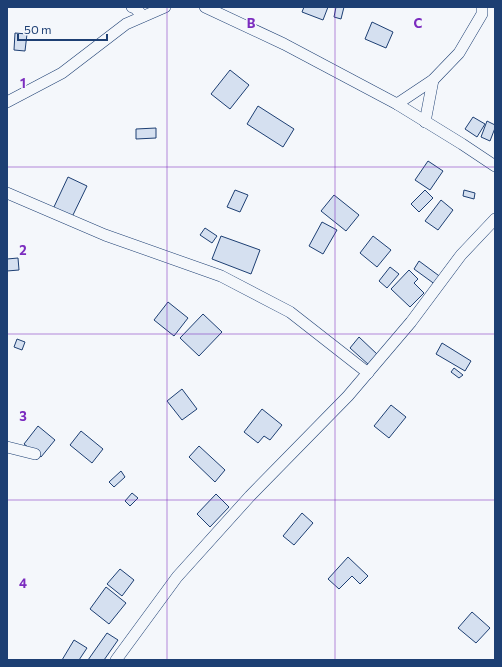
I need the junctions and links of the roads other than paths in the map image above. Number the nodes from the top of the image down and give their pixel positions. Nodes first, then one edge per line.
1 (132, 7) edge
2 (165, 7) edge
3 (205, 7) edge
4 (482, 7) edge
5 (143, 16) junction
6 (433, 80) junction
7 (7, 102) edge
8 (397, 104) junction
9 (425, 122) junction
10 (495, 166) edge
11 (7, 193) edge
12 (495, 219) edge
13 (368, 372) junction
14 (7, 448) edge
15 (35, 454) dead end
16 (116, 660) edge

1 - 5 street
2 - 5 street
3 - 8 street
4 - 6 street
5 - 7 street
6 - 8 street
6 - 9 street
8 - 9 street
9 - 10 street
11 - 13 street
12 - 13 street
13 - 16 street
14 - 15 street

